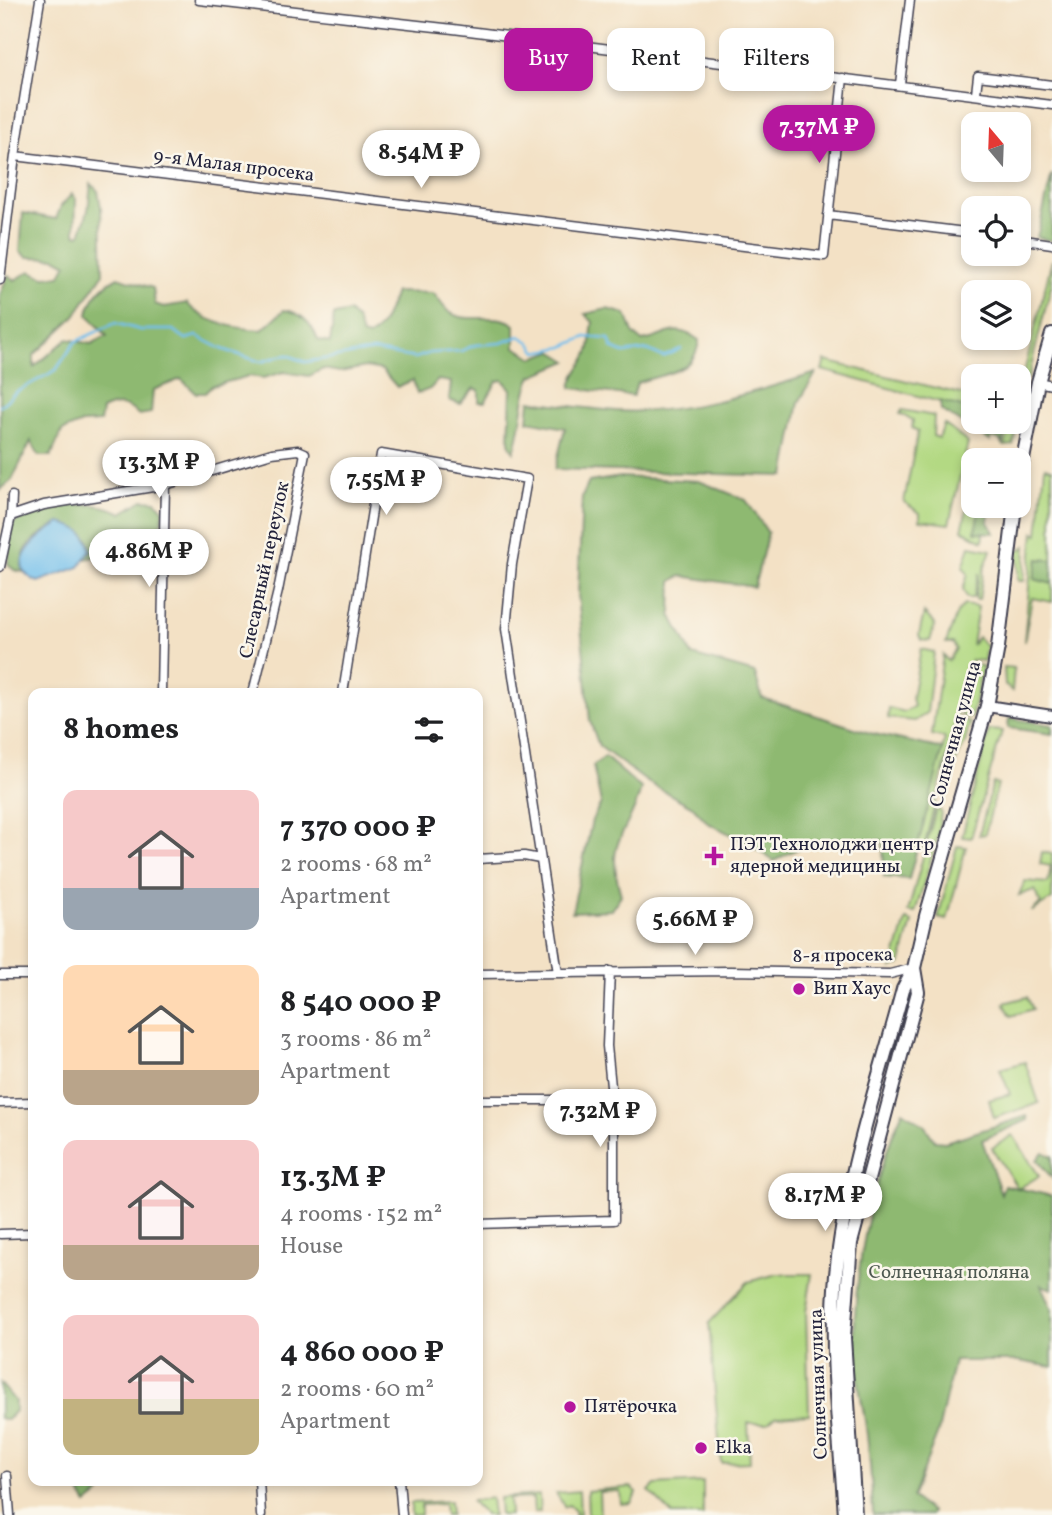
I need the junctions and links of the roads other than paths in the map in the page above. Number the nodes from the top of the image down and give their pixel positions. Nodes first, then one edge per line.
1 (40, 0) edge
2 (200, 0) edge
3 (910, 0) edge
4 (843, 78) junction
5 (1033, 83) junction
6 (900, 84) junction
7 (1052, 85) edge
8 (976, 93) junction
9 (1032, 102) junction
10 (1052, 105) edge
11 (15, 156) junction
12 (828, 215) junction
13 (961, 232) edge
14 (1031, 241) edge
15 (1052, 244) edge
16 (0, 280) edge
17 (1052, 334) edge
18 (1038, 382) junction
19 (1052, 385) edge
20 (1025, 448) edge
21 (165, 485) junction
22 (12, 496) dead end
23 (11, 516) junction
24 (1014, 518) edge
25 (0, 567) edge
26 (161, 688) edge
27 (254, 688) edge
28 (344, 688) edge
29 (986, 706) junction
30 (1052, 716) edge
31 (483, 859) edge
32 (540, 859) junction
33 (914, 968) junction
34 (610, 971) junction
35 (558, 973) junction
36 (483, 974) edge
37 (0, 975) edge
38 (28, 975) edge
39 (483, 1100) edge
40 (612, 1100) junction
41 (28, 1102) edge
42 (0, 1103) edge
43 (483, 1224) edge
44 (28, 1233) edge
45 (0, 1234) edge
46 (7, 1476) dead end
47 (259, 1486) edge
48 (399, 1486) edge
49 (10, 1515) edge
50 (261, 1515) edge
51 (402, 1515) edge
52 (845, 1515) edge
53 (855, 1515) edge

1 - 11 street
2 - 4 street
3 - 6 street
4 - 6 street
4 - 12 street
5 - 7 street
5 - 8 street
5 - 9 street
6 - 8 street
8 - 9 street
9 - 10 street
11 - 12 street, 9-я Малая просека
11 - 16 street
12 - 13 street
14 - 15 street
17 - 18 main road
18 - 19 street
18 - 20 main road
21 - 23 street
21 - 26 street
21 - 27 street, Слесарный переулок
22 - 23 street
23 - 25 street
24 - 29 main road, Солнечная улица
28 - 32 street
29 - 30 street
29 - 33 main road, Солнечная улица
31 - 32 street
32 - 35 street
33 - 34 street, 8-я просека
33 - 52 main road, Солнечная улица
33 - 53 main road, Солнечная улица
34 - 35 street, 8-я просека
34 - 40 street
35 - 36 street, 8-я просека
37 - 38 street
39 - 40 street
40 - 43 street
41 - 42 street
44 - 45 street
46 - 49 street
47 - 50 street
48 - 51 street

